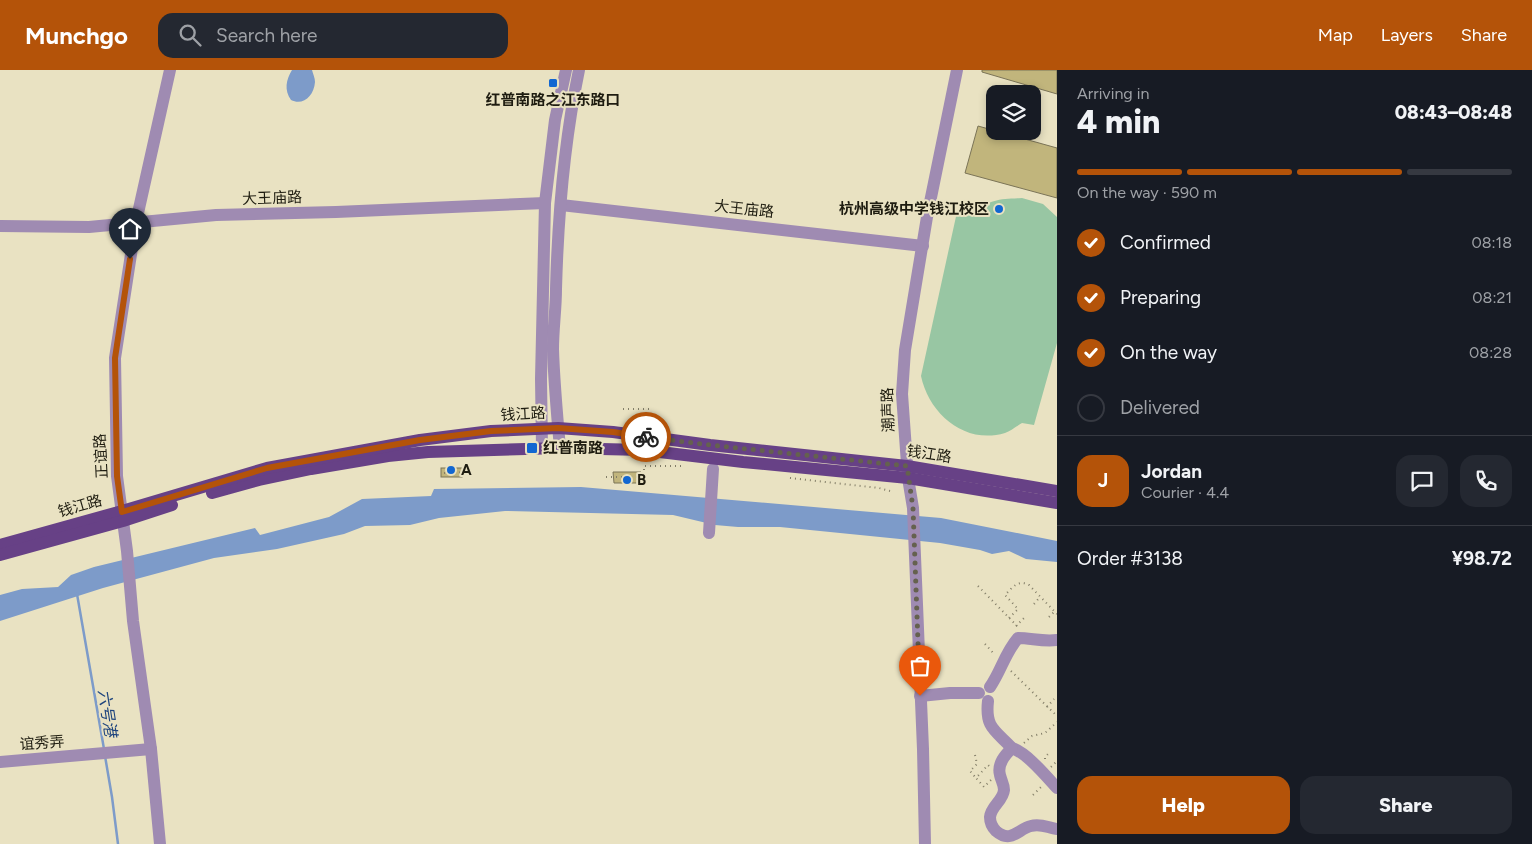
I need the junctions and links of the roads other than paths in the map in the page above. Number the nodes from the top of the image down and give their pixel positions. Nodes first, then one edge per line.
1 (170, 70) edge
2 (566, 70) edge
3 (580, 70) edge
4 (957, 70) edge
5 (545, 203) junction
6 (561, 204) junction
7 (136, 222) junction
8 (0, 226) edge
9 (923, 246) junction
10 (558, 428) junction
11 (542, 429) junction
12 (542, 448) junction
13 (560, 448) junction
14 (907, 472) junction
15 (713, 474) dead end
16 (1057, 491) edge
17 (1057, 503) edge
18 (122, 516) junction
19 (709, 533) dead end
20 (0, 544) edge
21 (0, 556) edge
22 (1057, 640) edge
23 (986, 694) junction
24 (920, 696) junction
25 (151, 749) junction
26 (1014, 749) junction
27 (0, 762) edge
28 (1057, 788) edge
29 (1057, 829) edge
30 (160, 844) edge
31 (925, 844) edge

1 - 7 street, 正谊路
2 - 5 street
3 - 6 street
4 - 9 street, 潮声路
5 - 7 street, 大王庙路
5 - 11 street
6 - 9 street, 大王庙路
6 - 10 street
7 - 8 street, 大王庙路
7 - 18 street, 正谊路
9 - 14 street, 潮声路
10 - 11 main road, 钱江路
10 - 13 street
10 - 14 main road, 钱江路
11 - 12 street
11 - 18 main road, 钱江路
12 - 13 main road, 钱江路
12 - 18 main road, 钱江路
13 - 14 main road, 钱江路
14 - 16 main road, 钱江路
14 - 17 main road, 钱江路
14 - 24 street, 潮声路
15 - 19 street
18 - 20 main road, 钱江路
18 - 21 main road, 钱江路
18 - 25 street, 正谊路
22 - 23 street
23 - 24 street
23 - 26 street
24 - 31 street, 潮声路
25 - 27 street, 谊秀弄
25 - 30 street, 正谊路
26 - 28 street
26 - 29 street

